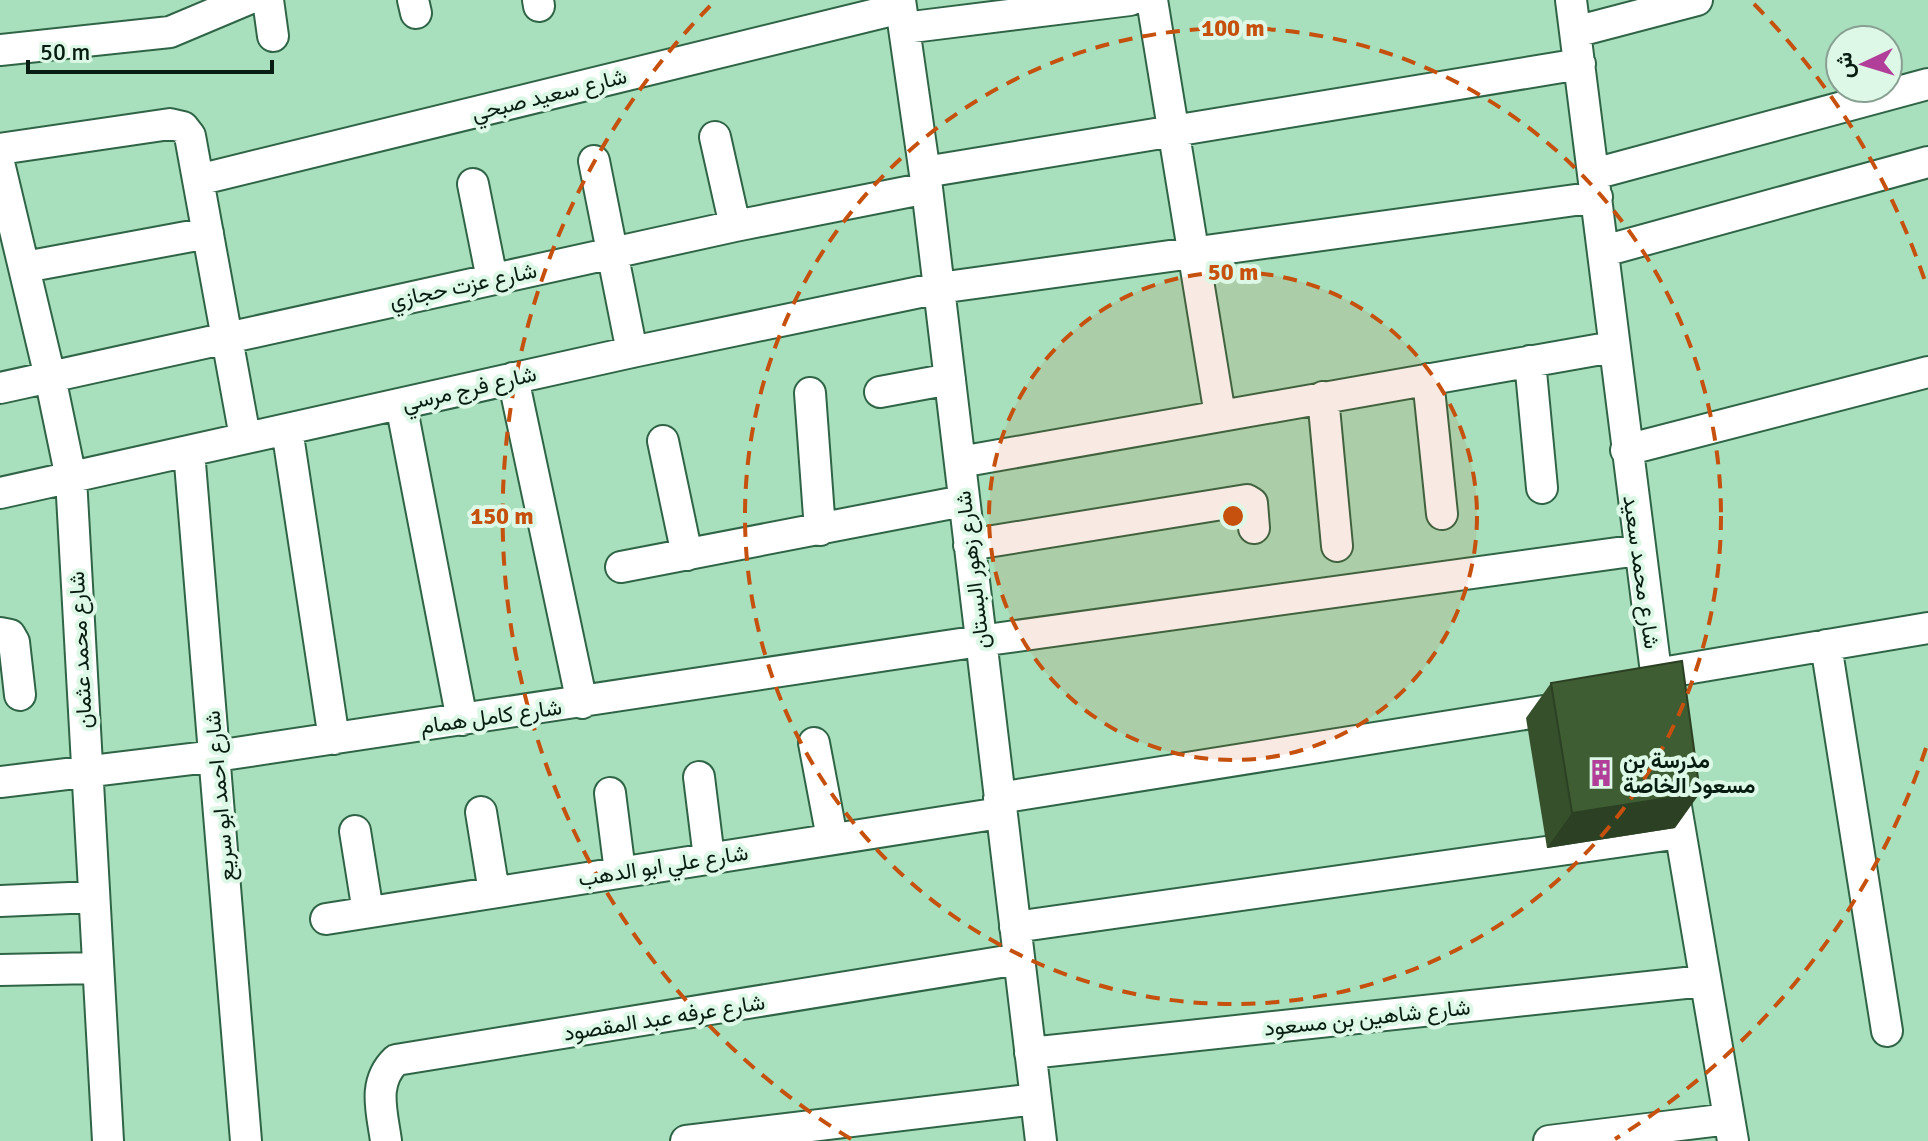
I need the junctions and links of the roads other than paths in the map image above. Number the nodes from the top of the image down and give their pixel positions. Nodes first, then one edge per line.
1 (246, 0) edge
2 (268, 0) edge
3 (1130, 0) edge
4 (1152, 0) edge
5 (1571, 0) edge
6 (1697, 0) edge
7 (901, 12) edge
8 (1575, 32) junction
9 (273, 36) dead end
10 (0, 50) edge
11 (1580, 64) junction
12 (1928, 84) edge
13 (1173, 130) junction
14 (715, 137) dead end
15 (0, 149) edge
16 (594, 161) dead end
17 (1928, 162) edge
18 (0, 167) edge
19 (198, 180) junction
20 (926, 180) junction
21 (473, 184) dead end
22 (1595, 186) junction
23 (735, 226) junction
24 (208, 233) junction
25 (1604, 251) junction
26 (612, 253) junction
27 (1193, 253) junction
28 (25, 267) junction
29 (492, 279) junction
30 (939, 288) junction
31 (227, 336) junction
32 (1613, 347) junction
33 (632, 352) junction
34 (1530, 361) junction
35 (1928, 372) edge
36 (50, 377) junction
37 (513, 378) junction
38 (950, 379) junction
39 (1428, 379) junction
40 (0, 388) edge
41 (880, 392) dead end
42 (810, 393) dead end
43 (1323, 397) junction
44 (401, 404) junction
45 (1220, 415) junction
46 (287, 429) junction
47 (245, 437) junction
48 (663, 441) dead end
49 (1626, 450) junction
50 (189, 451) junction
51 (960, 462) junction
52 (71, 478) junction
53 (1542, 488) dead end
54 (0, 493) edge
55 (963, 501) junction
56 (1442, 514) dead end
57 (1254, 528) dead end
58 (820, 530) junction
59 (969, 545) junction
60 (1337, 546) dead end
61 (1639, 550) junction
62 (687, 555) junction
63 (621, 567) dead end
64 (1928, 628) edge
65 (0, 633) edge
66 (980, 641) junction
67 (1826, 645) junction
68 (1657, 683) junction
69 (20, 695) dead end
70 (1627, 697) edge
71 (1596, 702) edge
72 (582, 703) junction
73 (462, 720) junction
74 (334, 739) junction
75 (814, 743) dead end
76 (216, 756) junction
77 (87, 774) junction
78 (699, 777) dead end
79 (0, 782) edge
80 (610, 793) dead end
81 (1000, 805) junction
82 (481, 812) dead end
83 (355, 831) dead end
84 (1680, 833) junction
85 (832, 838) junction
86 (709, 858) junction
87 (620, 872) junction
88 (494, 892) junction
89 (93, 897) junction
90 (0, 901) edge
91 (368, 912) junction
92 (326, 919) dead end
93 (1015, 927) junction
94 (1019, 959) junction
95 (97, 968) junction
96 (0, 970) edge
97 (1704, 981) junction
98 (1887, 1031) dead end
99 (1030, 1053) junction
100 (1036, 1099) junction
101 (1731, 1130) edge
102 (108, 1141) edge
103 (246, 1141) edge
104 (386, 1141) edge
105 (686, 1141) edge
106 (1041, 1141) edge
107 (1549, 1141) edge

1 - 10 street
2 - 9 street
3 - 7 street, شارع سعيد صبحي
4 - 13 street
5 - 8 street, شارع محمد سعيد
6 - 8 street
7 - 19 street, شارع سعيد صبحي
7 - 20 street, شارع زهور البستان
8 - 11 street, شارع محمد سعيد
11 - 13 street, شارع عزت حجازي
11 - 22 street, شارع محمد سعيد
12 - 22 street, شارع فرج مرسي
13 - 20 street, شارع عزت حجازي
13 - 27 street
14 - 23 street
15 - 19 street
16 - 26 street
17 - 25 street
18 - 28 street, شارع محمد عثمان
19 - 24 street
20 - 23 street, شارع عزت حجازي
20 - 30 street, شارع زهور البستان
21 - 29 street
22 - 25 street, شارع محمد سعيد
22 - 27 street, شارع فرج مرسي
23 - 26 street, شارع عزت حجازي
24 - 28 street
24 - 31 street
25 - 32 street, شارع محمد سعيد
26 - 29 street, شارع عزت حجازي
26 - 33 street
27 - 30 street, شارع فرج مرسي
27 - 45 street
28 - 36 street, شارع محمد عثمان
29 - 31 street, شارع عزت حجازي
30 - 33 street, شارع فرج مرسي
30 - 38 street, شارع زهور البستان
31 - 36 street, شارع عزت حجازي
31 - 47 street
32 - 34 street
32 - 49 street, شارع محمد سعيد
33 - 37 street, شارع فرج مرسي
34 - 39 street
34 - 53 street
35 - 49 street
36 - 40 street, شارع عزت حجازي
36 - 52 street, شارع محمد عثمان
37 - 44 street, شارع فرج مرسي
37 - 72 street
38 - 41 street
38 - 51 street, شارع زهور البستان
39 - 43 street
39 - 56 street
42 - 58 street
43 - 45 street
43 - 60 street
44 - 46 street, شارع فرج مرسي
44 - 73 street
45 - 51 street
46 - 47 street, شارع فرج مرسي
46 - 74 street
47 - 50 street, شارع فرج مرسي
48 - 62 street
49 - 61 street, شارع محمد سعيد
50 - 52 street, شارع فرج مرسي
50 - 76 street, شارع احمد ابو سريع
51 - 55 street, شارع زهور البستان
52 - 54 street, شارع فرج مرسي
52 - 77 street, شارع محمد عثمان
55 - 58 street
55 - 59 street, شارع زهور البستان
57 - 59 street
58 - 62 street
59 - 66 street, شارع زهور البستان
61 - 66 street, شارع كامل همام
61 - 68 street, شارع محمد سعيد
62 - 63 street
64 - 67 street
65 - 69 street
66 - 72 street, شارع كامل همام
66 - 81 street, شارع زهور البستان
67 - 68 street
67 - 98 street
68 - 70 street
68 - 84 street, شارع محمد سعيد
71 - 81 street, شارع علي ابو الدهب
72 - 73 street, شارع كامل همام
73 - 74 street, شارع كامل همام
74 - 76 street, شارع كامل همام
75 - 85 street
76 - 77 street, شارع كامل همام
76 - 103 street, شارع احمد ابو سريع
77 - 79 street, شارع كامل همام
77 - 89 street, شارع محمد عثمان
78 - 86 street
80 - 87 street
81 - 85 street, شارع علي ابو الدهب
81 - 93 street, شارع زهور البستان
82 - 88 street
83 - 91 street
84 - 93 street
84 - 97 street, شارع محمد سعيد
85 - 86 street, شارع علي ابو الدهب
86 - 87 street, شارع علي ابو الدهب
87 - 88 street, شارع علي ابو الدهب
88 - 91 street, شارع علي ابو الدهب
89 - 90 street
89 - 95 street, شارع محمد عثمان
91 - 92 street, شارع علي ابو الدهب
93 - 94 street, شارع زهور البستان
94 - 99 street, شارع زهور البستان
94 - 104 street, شارع عرفه عبد المقصود
95 - 96 street
95 - 102 street, شارع محمد عثمان
97 - 99 street, شارع شاهين بن مسعود
97 - 101 street, شارع محمد سعيد
99 - 100 street, شارع زهور البستان
100 - 105 street
100 - 106 street, شارع زهور البستان
101 - 107 street

